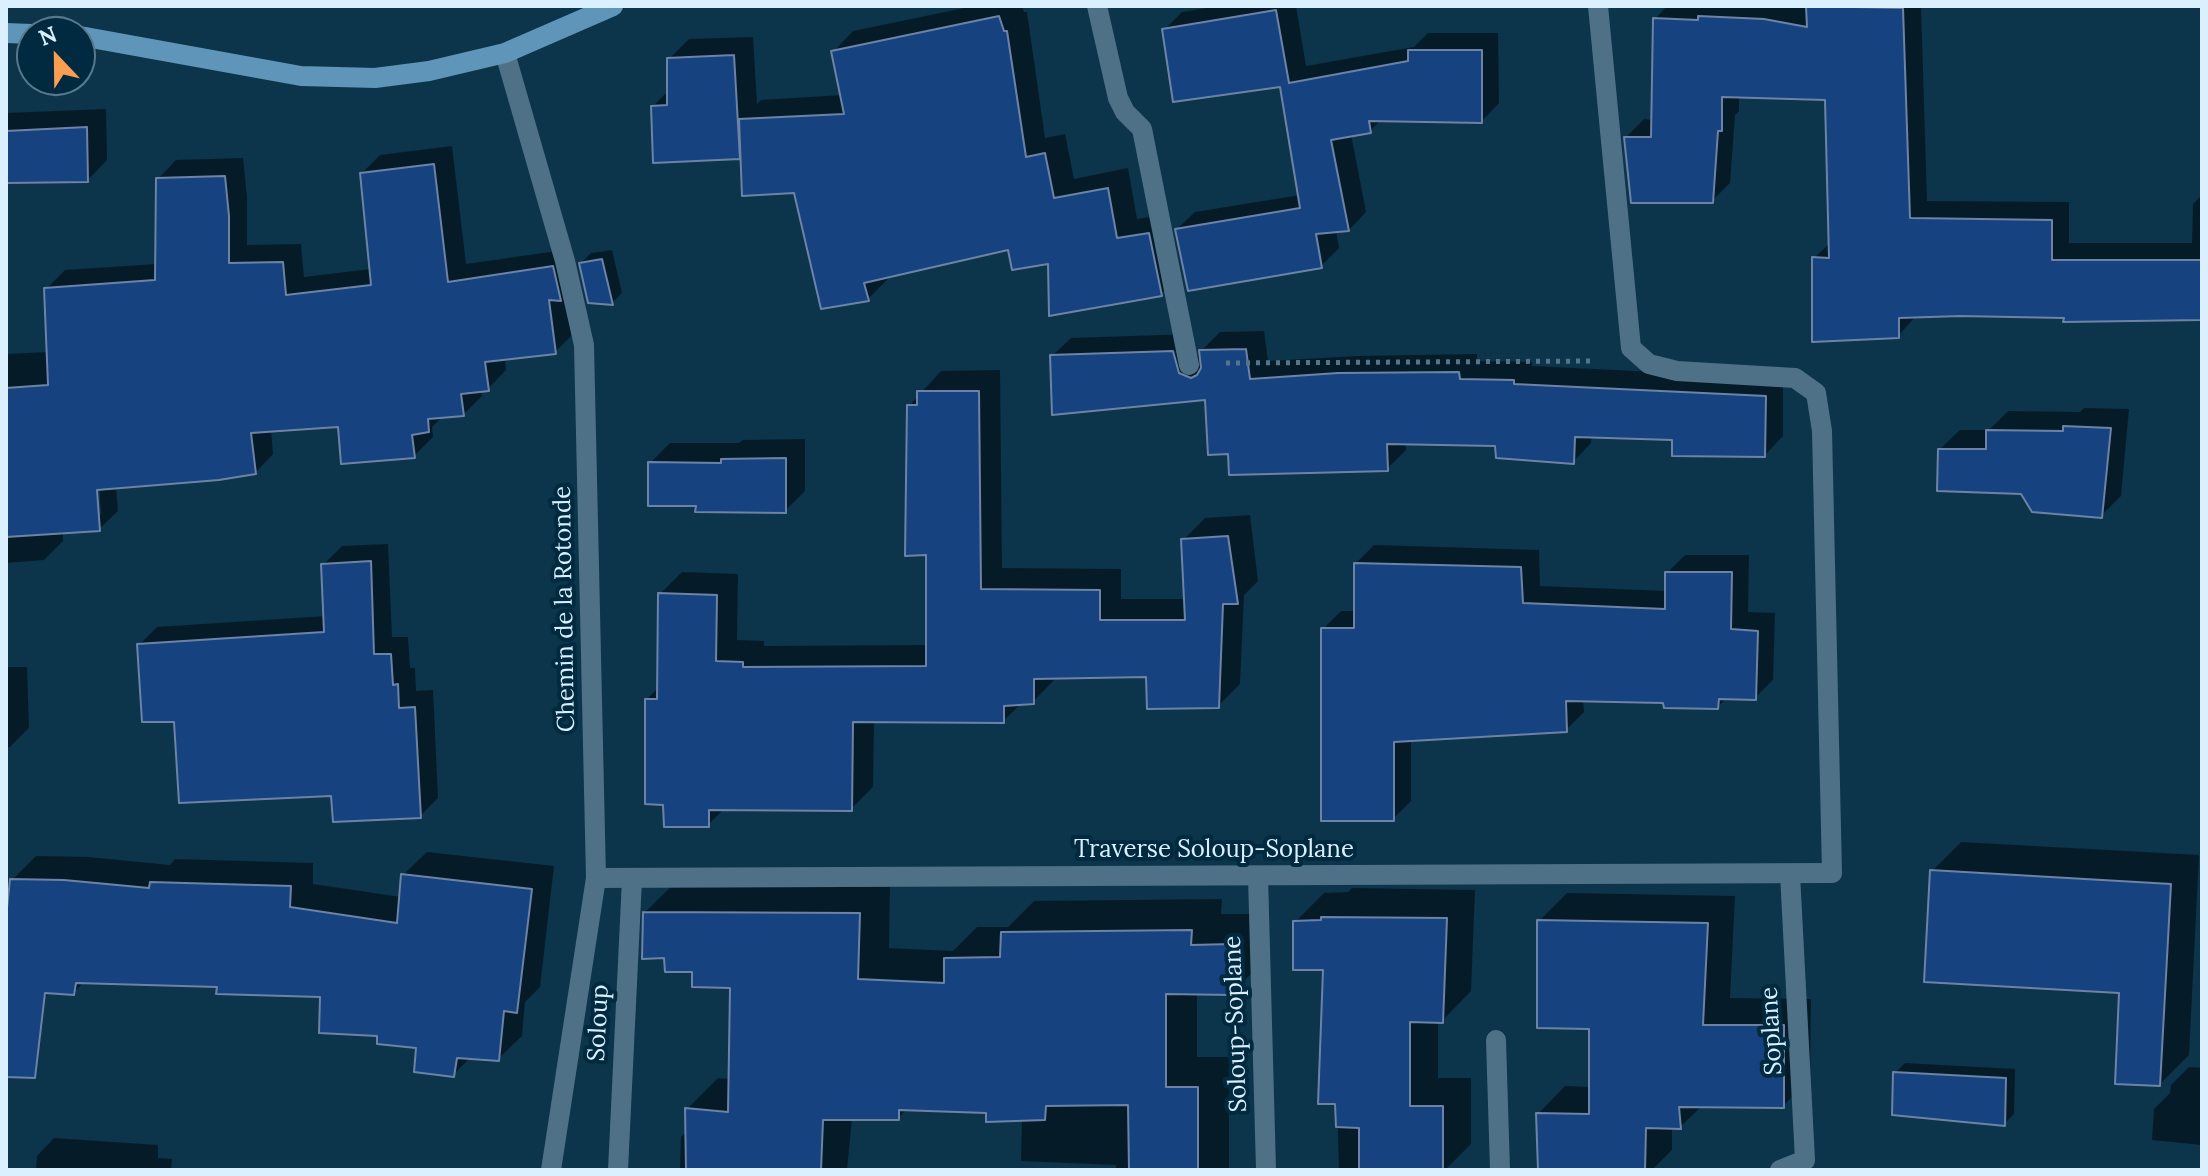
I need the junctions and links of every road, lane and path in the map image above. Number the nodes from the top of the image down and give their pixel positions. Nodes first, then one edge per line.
1 (584, 6) edge
2 (613, 6) edge
3 (1097, 6) edge
4 (1598, 6) edge
5 (559, 32) junction
6 (96, 39) edge
7 (505, 53) junction
8 (1649, 364) junction
9 (1189, 365) joint
10 (1790, 874) junction
11 (1258, 876) junction
12 (596, 878) junction
13 (632, 879) junction
14 (1496, 1040) dead end
15 (551, 1170) edge
16 (618, 1170) edge
17 (1266, 1170) edge
18 (1500, 1170) edge
19 (1780, 1170) edge

1 - 5 main road
2 - 5 main road
3 - 9 street
4 - 8 street
5 - 7 main road
6 - 7 main road
7 - 12 street, Chemin de la Rotonde
8 - 9 path
8 - 10 street, Traverse Soloup-Soplane
10 - 11 street, Traverse Soloup-Soplane
10 - 19 street, Soplane
11 - 13 street, Traverse Soloup-Soplane
11 - 17 street, Soloup-Soplane
12 - 13 street, Traverse Soloup-Soplane
12 - 15 street, Chemin de la Rotonde
13 - 16 street, Soloup
14 - 18 street

